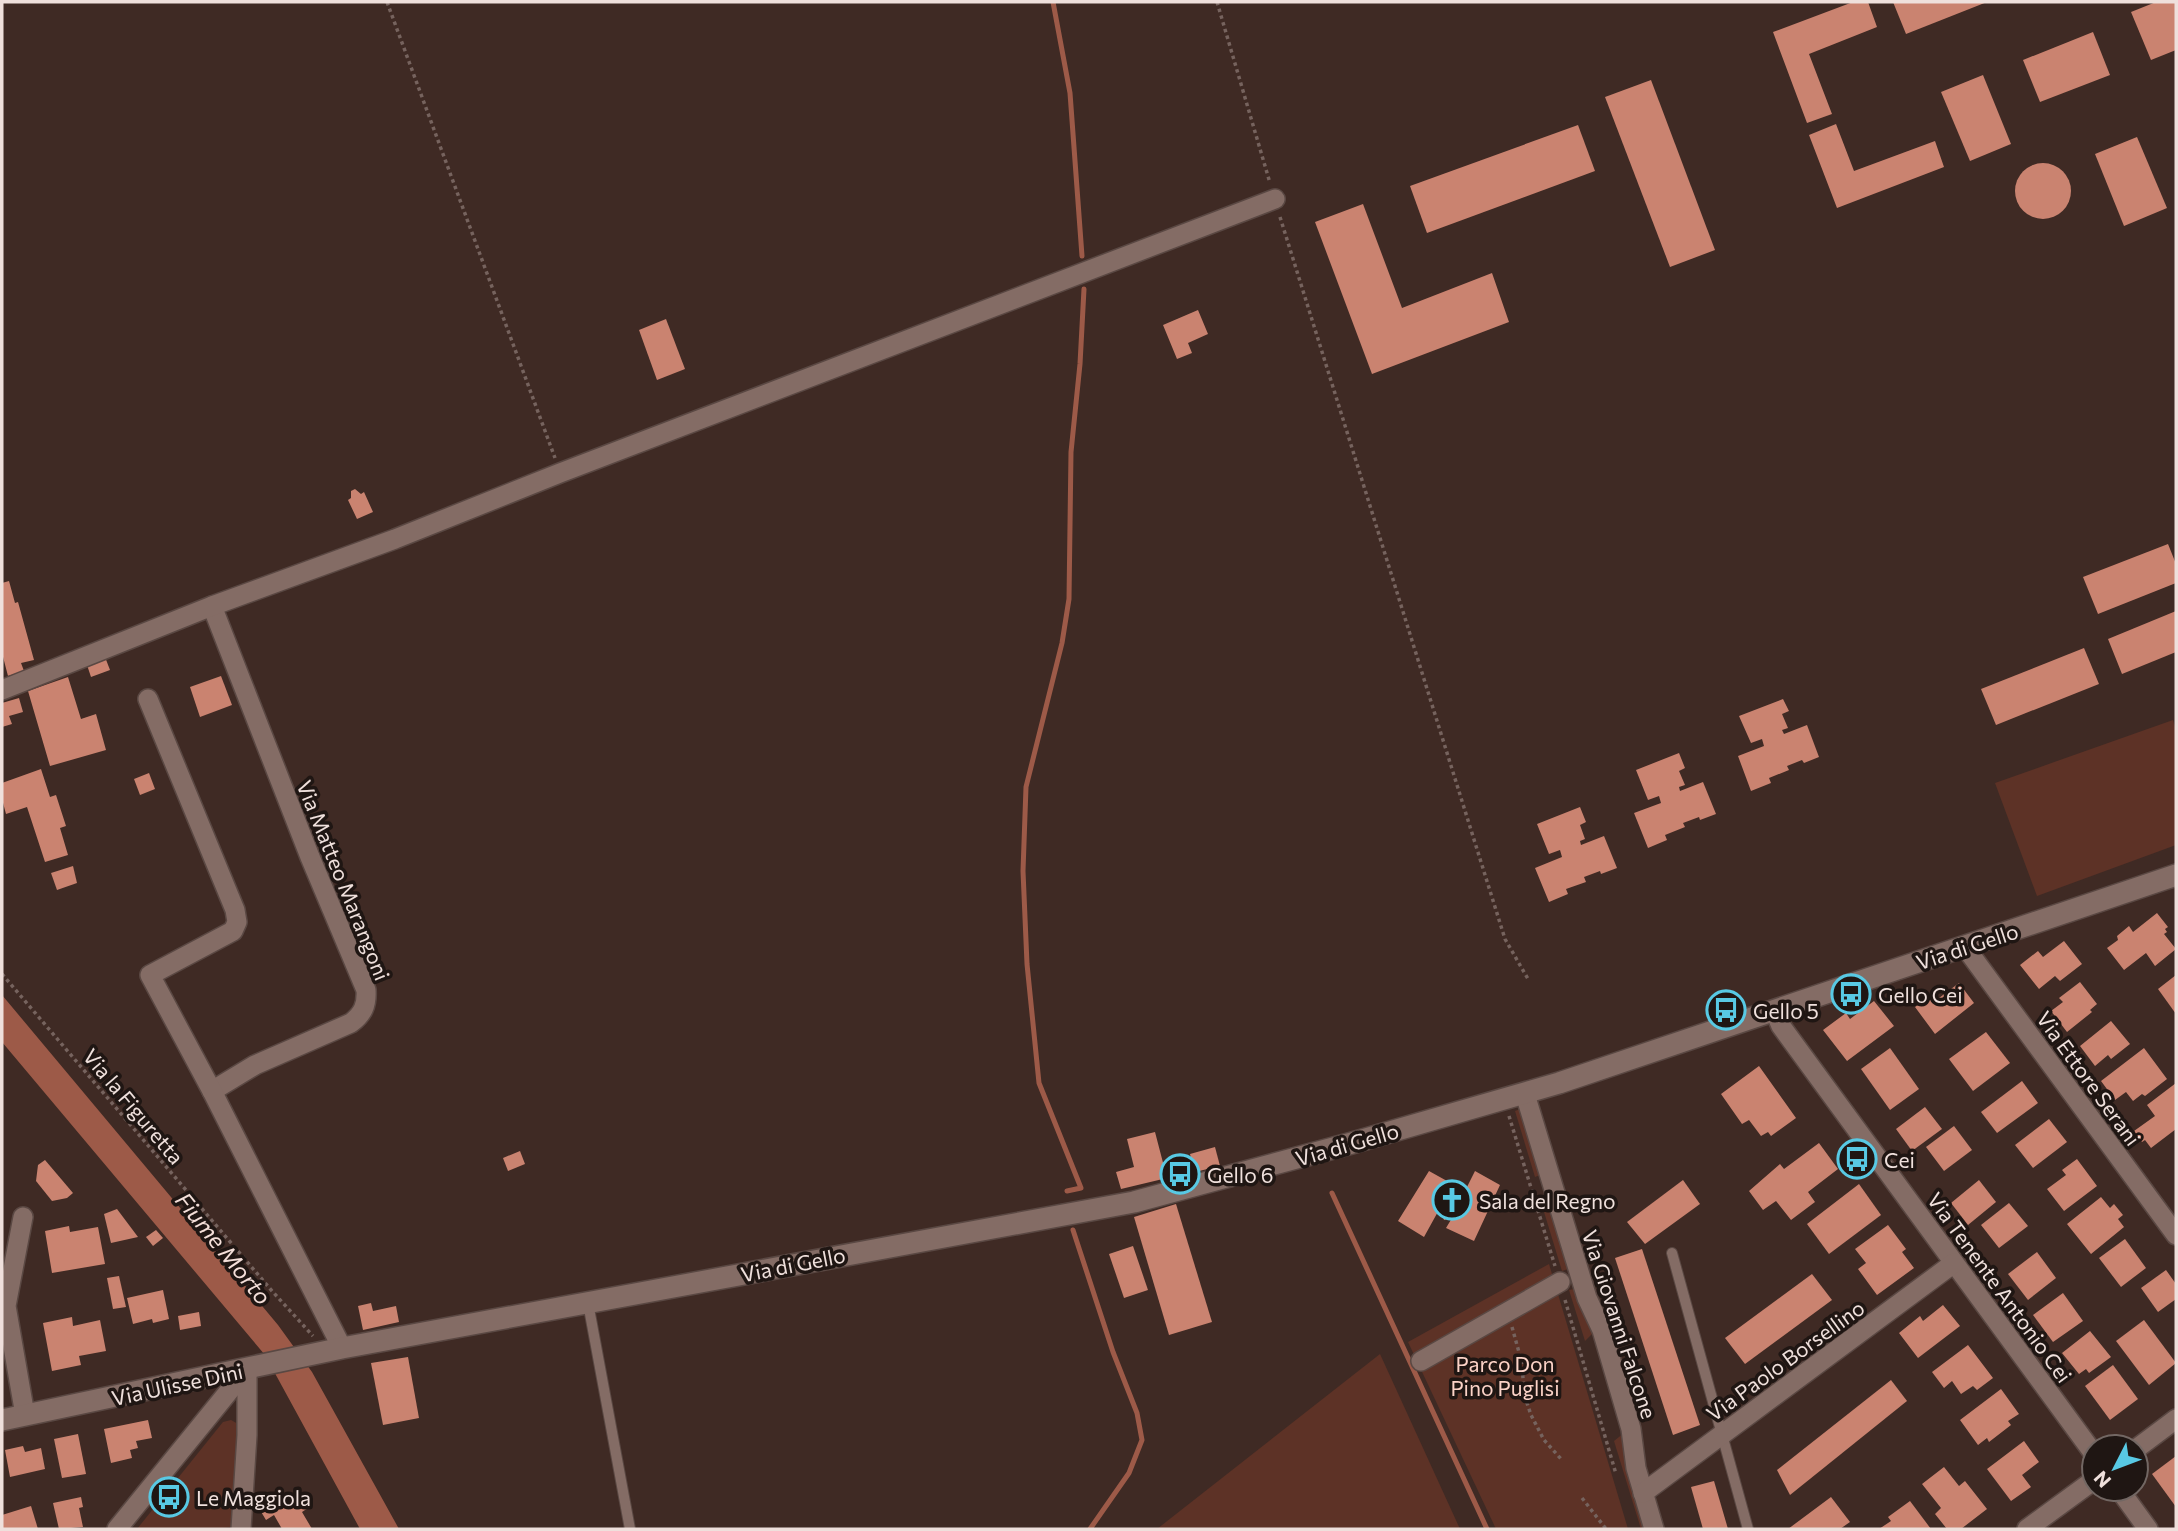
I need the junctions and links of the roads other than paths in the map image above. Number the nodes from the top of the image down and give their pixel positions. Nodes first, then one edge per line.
1 (1275, 199) road end
2 (212, 606) junction
3 (2, 690) edge
4 (148, 699) dead end
5 (2174, 880) edge
6 (1965, 947) junction
7 (1774, 1010) junction
8 (212, 1091) junction
9 (1525, 1094) junction
10 (23, 1217) dead end
11 (2176, 1235) edge
12 (1672, 1253) dead end
13 (1954, 1263) junction
14 (1560, 1282) road end
15 (588, 1303) junction
16 (328, 1351) junction
17 (1421, 1361) dead end
18 (250, 1368) junction
19 (25, 1415) junction
20 (2176, 1419) edge
21 (2, 1420) edge
22 (1721, 1435) junction
23 (2080, 1435) edge
24 (2150, 1438) edge
25 (2080, 1490) edge
26 (1643, 1493) junction
27 (2129, 1503) edge
28 (244, 1525) edge
29 (117, 1529) edge
30 (630, 1529) edge
31 (1654, 1529) edge
32 (1748, 1529) edge
33 (2027, 1529) edge
34 (2148, 1529) edge

1 - 2 street
2 - 3 street
2 - 8 street, Via Matteo Marangoni
4 - 8 street
5 - 6 street, Via di Gello
6 - 7 street, Via di Gello
6 - 11 street, Via Ettore Serani
7 - 9 street, Via di Gello
7 - 13 street, Via Tenente Antonio Cei
8 - 16 street
9 - 15 street, Via di Gello
9 - 26 street, Via Giovanni Falcone
10 - 19 street
12 - 22 lane
13 - 22 street, Via Paolo Borsellino
13 - 23 street, Via Tenente Antonio Cei
14 - 17 street
15 - 16 street, Via di Gello
15 - 30 lane
16 - 18 street, Via Ulisse Dini
18 - 19 street, Via Ulisse Dini
18 - 28 street
18 - 29 street
19 - 21 street, Via Ulisse Dini
20 - 24 street
22 - 26 street, Via Paolo Borsellino
22 - 32 lane
25 - 33 street
26 - 31 street, Via Giovanni Falcone
27 - 34 street

